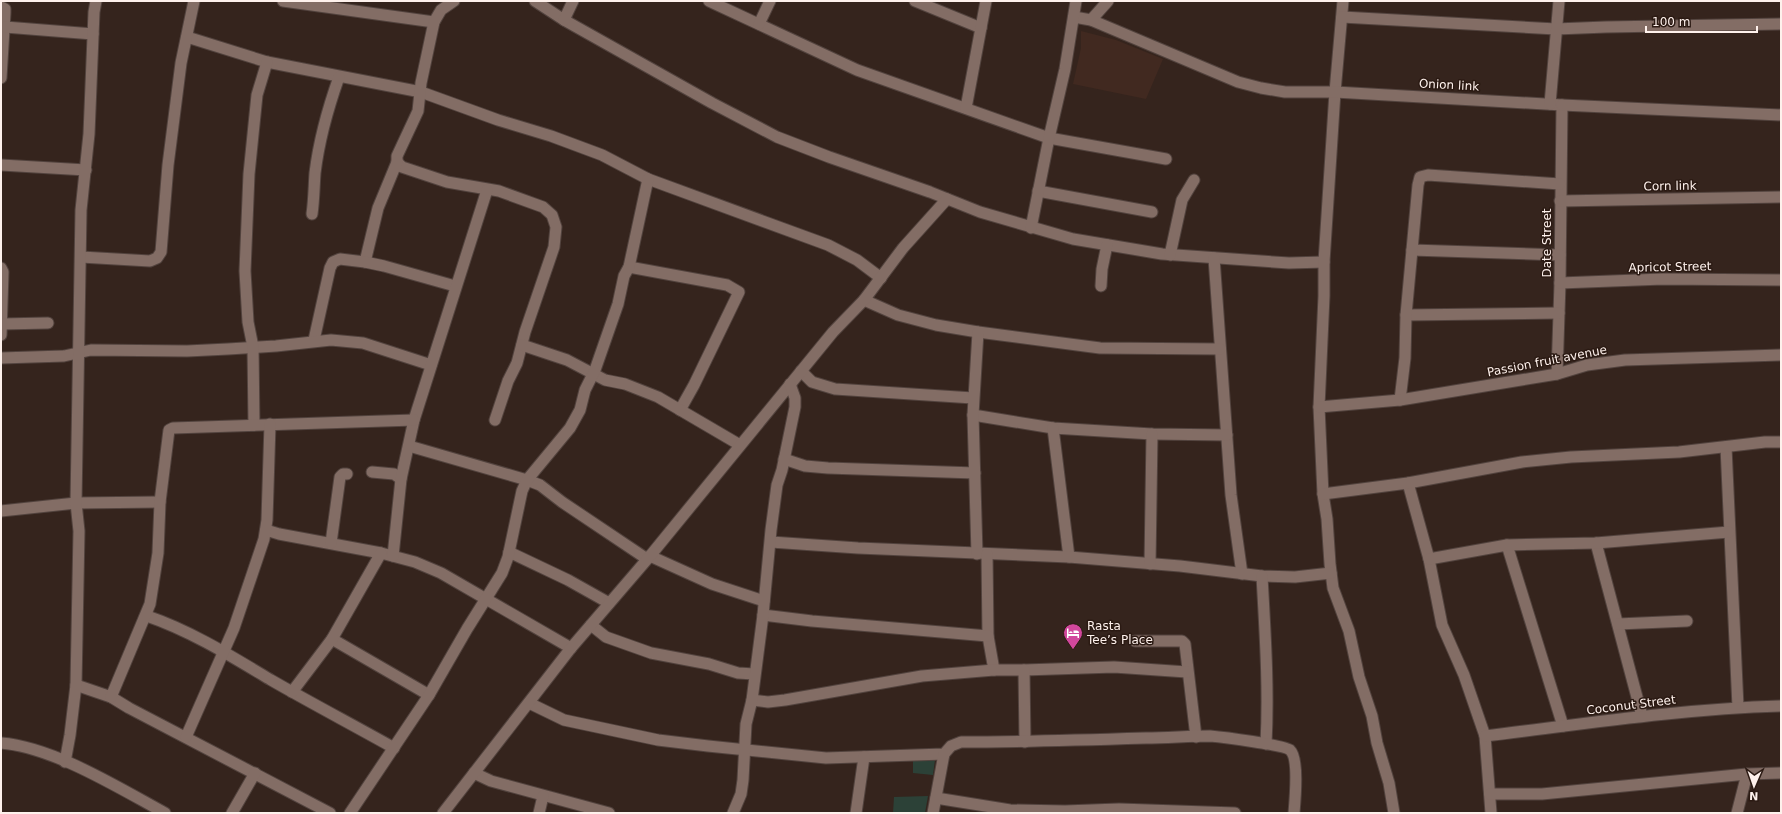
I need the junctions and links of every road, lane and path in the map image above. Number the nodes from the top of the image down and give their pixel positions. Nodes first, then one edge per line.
1 (96, 1) edge
2 (194, 1) edge
3 (283, 1) edge
4 (454, 1) edge
5 (534, 1) edge
6 (573, 1) edge
7 (709, 1) edge
8 (770, 1) edge
9 (915, 1) edge
10 (986, 1) edge
11 (1076, 1) edge
12 (1108, 1) edge
13 (1343, 1) edge
14 (1559, 1) edge
15 (316, 3) edge
16 (1, 7) edge
17 (1074, 17) junction
18 (1342, 18) junction
19 (564, 20) junction
20 (1092, 20) junction
21 (434, 22) junction
22 (759, 24) junction
23 (1781, 24) edge
24 (5, 27) junction
25 (981, 28) junction
26 (1556, 30) junction
27 (93, 34) junction
28 (187, 37) junction
29 (267, 62) junction
30 (339, 77) junction
31 (1, 78) edge
32 (420, 92) junction
33 (1335, 92) junction
34 (1550, 104) junction
35 (966, 108) junction
36 (1562, 109) junction
37 (1781, 115) edge
38 (1049, 138) junction
39 (1166, 159) dead end
40 (397, 162) junction
41 (1, 165) edge
42 (86, 170) junction
43 (648, 179) junction
44 (1194, 180) dead end
45 (1560, 184) junction
46 (487, 190) junction
47 (1038, 191) junction
48 (1781, 197) edge
49 (947, 199) junction
50 (1560, 201) junction
51 (1152, 212) dead end
52 (312, 214) dead end
53 (1031, 228) junction
54 (1107, 245) junction
55 (1412, 250) junction
56 (1170, 255) junction
57 (1560, 255) junction
58 (81, 257) junction
59 (1214, 258) junction
60 (365, 262) junction
61 (1324, 262) junction
62 (629, 267) junction
63 (1, 268) edge
64 (880, 278) junction
65 (1781, 280) edge
66 (1560, 283) junction
67 (455, 286) junction
68 (1101, 286) dead end
69 (864, 300) junction
70 (1559, 313) junction
71 (1406, 315) junction
72 (48, 323) dead end
73 (1, 324) edge
74 (978, 332) junction
75 (1, 335) edge
76 (314, 340) junction
77 (522, 346) junction
78 (253, 347) junction
79 (1220, 349) junction
80 (79, 352) junction
81 (1781, 355) edge
82 (1, 358) edge
83 (431, 365) junction
84 (801, 372) junction
85 (592, 374) junction
86 (1557, 374) junction
87 (790, 384) junction
88 (973, 398) junction
89 (1400, 400) junction
90 (1319, 407) junction
91 (680, 410) junction
92 (973, 415) junction
93 (414, 420) junction
94 (495, 420) dead end
95 (270, 424) junction
96 (254, 425) junction
97 (1053, 428) junction
98 (1152, 434) junction
99 (1227, 435) junction
100 (1781, 442) edge
101 (740, 445) junction
102 (409, 446) junction
103 (1726, 447) junction
104 (784, 459) junction
105 (372, 472) dead end
106 (975, 473) junction
107 (347, 474) dead end
108 (401, 479) junction
109 (527, 480) junction
110 (1408, 483) junction
111 (1323, 494) junction
112 (160, 502) junction
113 (76, 503) junction
114 (1, 511) edge
115 (266, 530) junction
116 (1729, 532) junction
117 (771, 542) junction
118 (331, 543) junction
119 (1596, 543) junction
120 (1507, 545) junction
121 (509, 552) junction
122 (381, 553) junction
123 (982, 554) junction
124 (393, 556) junction
125 (649, 557) junction
126 (1069, 557) junction
127 (1429, 559) junction
128 (1150, 564) junction
129 (1331, 573) junction
130 (1242, 574) junction
131 (1262, 576) junction
132 (485, 600) junction
133 (764, 601) junction
134 (609, 603) junction
135 (763, 615) junction
136 (147, 616) junction
137 (1687, 621) dead end
138 (1618, 624) junction
139 (591, 625) junction
140 (988, 636) junction
141 (332, 639) junction
142 (1135, 641) dead end
143 (571, 648) junction
144 (223, 652) junction
145 (994, 670) junction
146 (1024, 670) junction
147 (1187, 672) junction
148 (754, 674) junction
149 (76, 685) junction
150 (292, 692) junction
151 (429, 695) junction
152 (111, 697) junction
153 (752, 700) junction
154 (529, 703) junction
155 (1781, 706) edge
156 (1738, 707) junction
157 (1642, 716) junction
158 (1563, 726) junction
159 (186, 736) junction
160 (1485, 736) junction
161 (1196, 737) junction
162 (1026, 742) junction
163 (1, 743) edge
164 (1266, 744) junction
165 (394, 748) junction
166 (746, 749) junction
167 (944, 754) junction
168 (864, 757) junction
169 (65, 762) junction
170 (255, 773) junction
171 (474, 773) junction
172 (1781, 773) edge
173 (1747, 774) junction
174 (1490, 794) junction
175 (543, 796) junction
176 (936, 798) junction
177 (165, 813) edge
178 (232, 813) edge
179 (330, 813) edge
180 (350, 813) edge
181 (442, 813) edge
182 (539, 813) edge
183 (609, 813) edge
184 (733, 813) edge
185 (856, 813) edge
186 (933, 813) edge
187 (1235, 813) edge
188 (1294, 813) edge
189 (1394, 813) edge
190 (1492, 813) edge
191 (1737, 813) edge

1 - 27 street
2 - 28 street
3 - 15 street
4 - 21 street
5 - 19 street
6 - 19 street
7 - 22 street
8 - 22 street
9 - 25 street
10 - 25 street
11 - 17 street
12 - 20 street
13 - 18 street
14 - 26 street
15 - 21 street
16 - 24 street
17 - 20 street, Onion link
17 - 38 street
18 - 26 street
18 - 33 street
19 - 49 street
20 - 33 street, Onion link
21 - 32 street
22 - 35 street
23 - 26 street
24 - 27 street
24 - 31 street
25 - 35 street
26 - 34 street
27 - 42 street
28 - 29 street
28 - 58 street
29 - 30 street
29 - 78 street
30 - 32 street
30 - 52 street
32 - 40 street
32 - 43 street
33 - 34 street, Onion link
33 - 61 street
34 - 36 street, Onion link
35 - 38 street
36 - 37 street, Onion link
36 - 45 street, Date Street
38 - 39 street
38 - 47 street
40 - 46 street
40 - 60 street
41 - 42 street
42 - 58 street
43 - 62 street
43 - 64 street
44 - 56 street
45 - 50 street, Date Street
45 - 55 street
46 - 67 street
46 - 77 street
47 - 51 street
47 - 53 street
48 - 50 street, Corn link
49 - 53 street
49 - 64 street
50 - 57 street, Date Street
53 - 54 street
54 - 56 street
54 - 68 street
55 - 57 street
55 - 71 street
56 - 59 street
57 - 66 street, Date Street
58 - 80 street
59 - 61 street
59 - 79 street
60 - 67 street
60 - 76 street
61 - 90 street
62 - 85 street
62 - 91 street
63 - 73 street
64 - 69 street
65 - 66 street, Apricot Street
66 - 70 street, Date Street
67 - 83 street
69 - 74 street
69 - 84 street
70 - 71 street
70 - 86 street, Date Street
71 - 89 street
72 - 73 street
73 - 75 street
74 - 79 street
74 - 88 street
76 - 78 street
76 - 83 street
77 - 85 street
77 - 94 street
78 - 80 street
78 - 96 street
79 - 99 street
80 - 82 street
80 - 113 street
81 - 86 street, Passion fruit avenue
83 - 93 street
84 - 87 street
84 - 88 street
85 - 91 street
85 - 109 street
86 - 89 street, Passion fruit avenue
87 - 101 street
87 - 104 street
88 - 92 street
89 - 90 street, Passion fruit avenue
90 - 111 street
91 - 101 street
92 - 97 street
92 - 106 street
93 - 95 street
93 - 102 street
95 - 96 street
95 - 115 street
96 - 112 street
97 - 98 street
97 - 126 street
98 - 99 street
98 - 128 street
99 - 130 street
100 - 103 street
101 - 125 street
102 - 108 street
102 - 109 street
103 - 110 street
103 - 116 street
104 - 106 street
104 - 117 street
105 - 108 street
106 - 123 street
107 - 118 street
108 - 124 street
109 - 121 street
109 - 125 street
110 - 111 street
110 - 127 street
111 - 129 street
112 - 113 street
112 - 136 street
113 - 114 street
113 - 149 street
115 - 118 street
115 - 144 street
116 - 119 street
116 - 156 street
117 - 123 street
117 - 133 street
118 - 122 street
119 - 120 street
119 - 138 street
120 - 127 street
120 - 158 street
121 - 132 street
121 - 134 street
122 - 124 street
122 - 141 street
123 - 126 street
123 - 140 street
124 - 132 street
125 - 133 street
125 - 134 street
126 - 128 street
127 - 160 street
128 - 130 street
129 - 131 street
129 - 189 street
130 - 131 street
131 - 164 street
132 - 143 street
132 - 151 street
133 - 135 street
134 - 139 street
135 - 140 street
135 - 148 street
136 - 144 street
136 - 152 street
137 - 138 street
138 - 157 street
139 - 143 street
139 - 148 street
140 - 145 street
141 - 150 street
141 - 151 street
142 - 147 street
143 - 154 street
144 - 150 street
144 - 159 street
145 - 146 street
145 - 153 street
146 - 147 street
146 - 162 street
147 - 161 street
148 - 153 street
149 - 152 street
149 - 169 street
150 - 165 street
151 - 165 street
152 - 159 street
153 - 166 street
154 - 166 street
154 - 171 street
155 - 156 street, Coconut Street
156 - 157 street, Coconut Street
157 - 158 street, Coconut Street
158 - 160 street, Coconut Street
159 - 170 street
160 - 174 street
161 - 162 street
161 - 164 street
162 - 167 street
163 - 169 street
164 - 188 street
165 - 180 street
166 - 168 street
166 - 184 street
167 - 168 street
167 - 176 street
168 - 185 street
169 - 177 street
170 - 178 street
170 - 179 street
171 - 175 street
171 - 181 street
172 - 173 street
173 - 174 street
173 - 191 street
174 - 190 street
175 - 182 street
175 - 183 street
176 - 186 street
176 - 187 street

